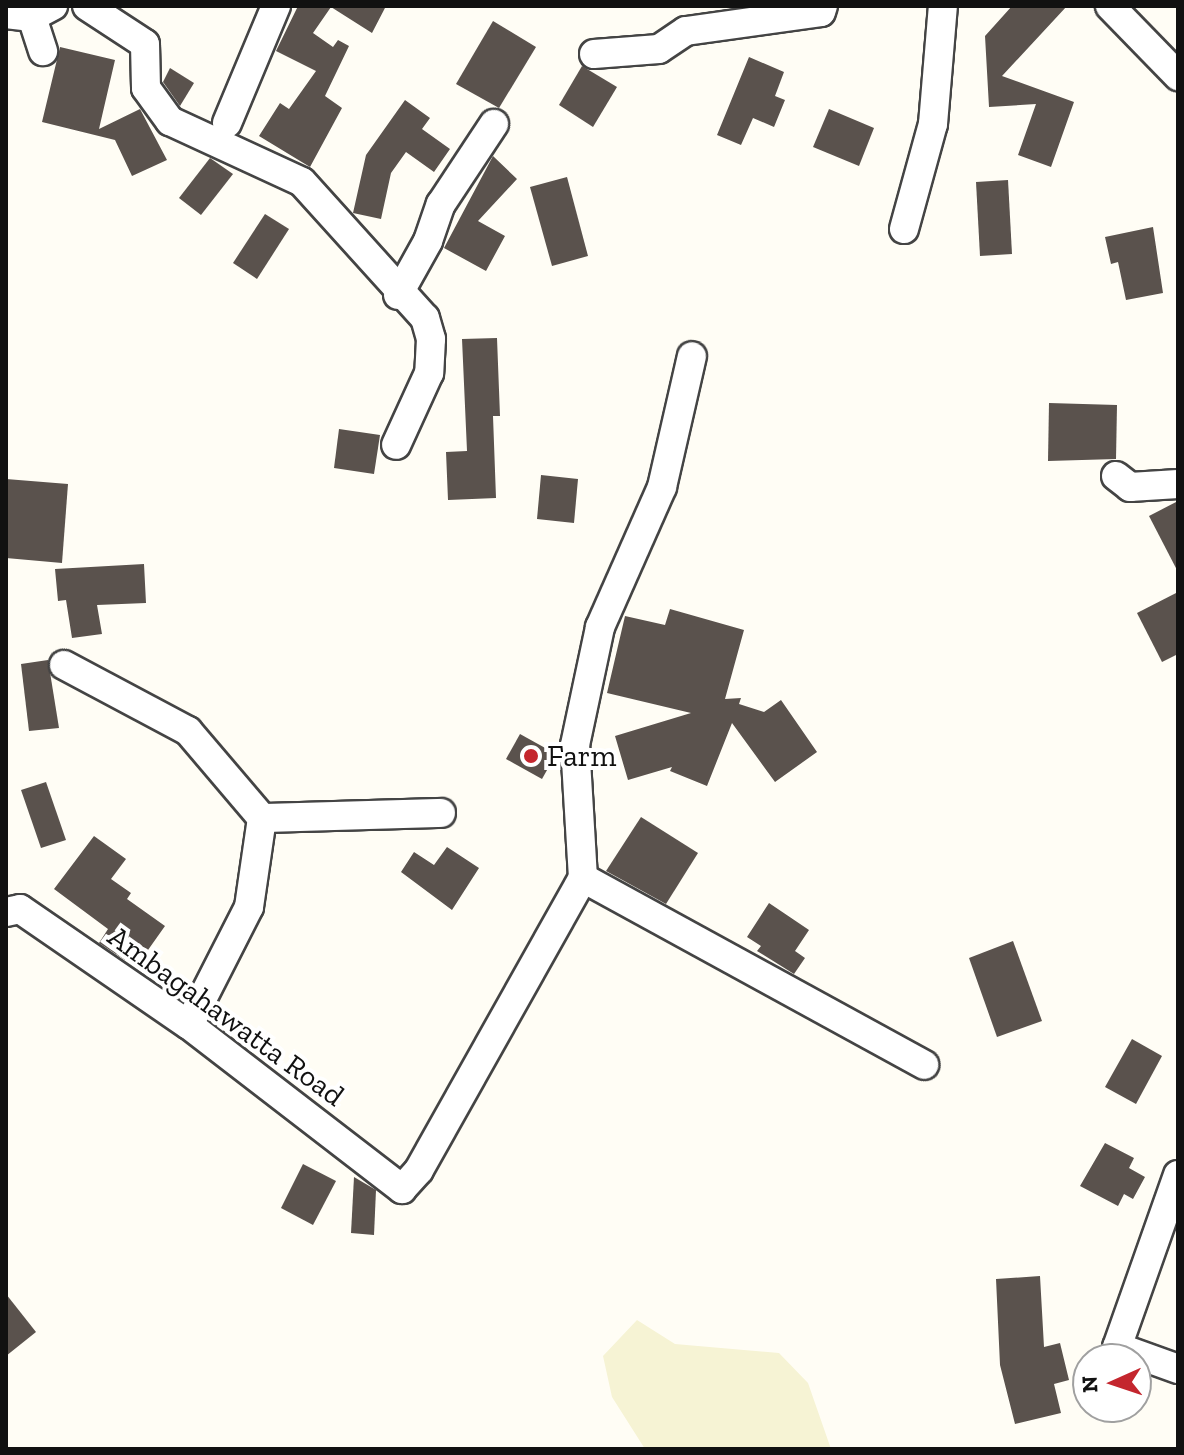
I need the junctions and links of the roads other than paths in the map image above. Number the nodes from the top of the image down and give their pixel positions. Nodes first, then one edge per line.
1 (87, 6) edge
2 (276, 6) edge
3 (823, 6) edge
4 (943, 6) edge
5 (1110, 6) edge
6 (30, 12) edge
7 (43, 51) dead end
8 (594, 54) dead end
9 (1178, 76) edge
10 (227, 123) dead end
11 (494, 124) dead end
12 (904, 229) dead end
13 (398, 295) junction
14 (692, 356) dead end
15 (396, 445) dead end
16 (1116, 476) dead end
17 (1178, 484) edge
18 (64, 665) dead end
19 (441, 813) dead end
20 (262, 818) junction
21 (583, 878) junction
22 (6, 912) edge
23 (189, 1025) junction
24 (924, 1065) dead end
25 (1178, 1175) edge
26 (1178, 1369) edge

1 - 13 street
2 - 10 street
3 - 8 street
4 - 12 street
5 - 9 street
6 - 7 street
11 - 13 street
13 - 15 street
14 - 21 street
16 - 17 street
18 - 20 street
19 - 20 street
20 - 23 street
21 - 23 street, Ambagahawatta Road
21 - 24 street
22 - 23 street, Ambagahawatta Road
25 - 26 street

